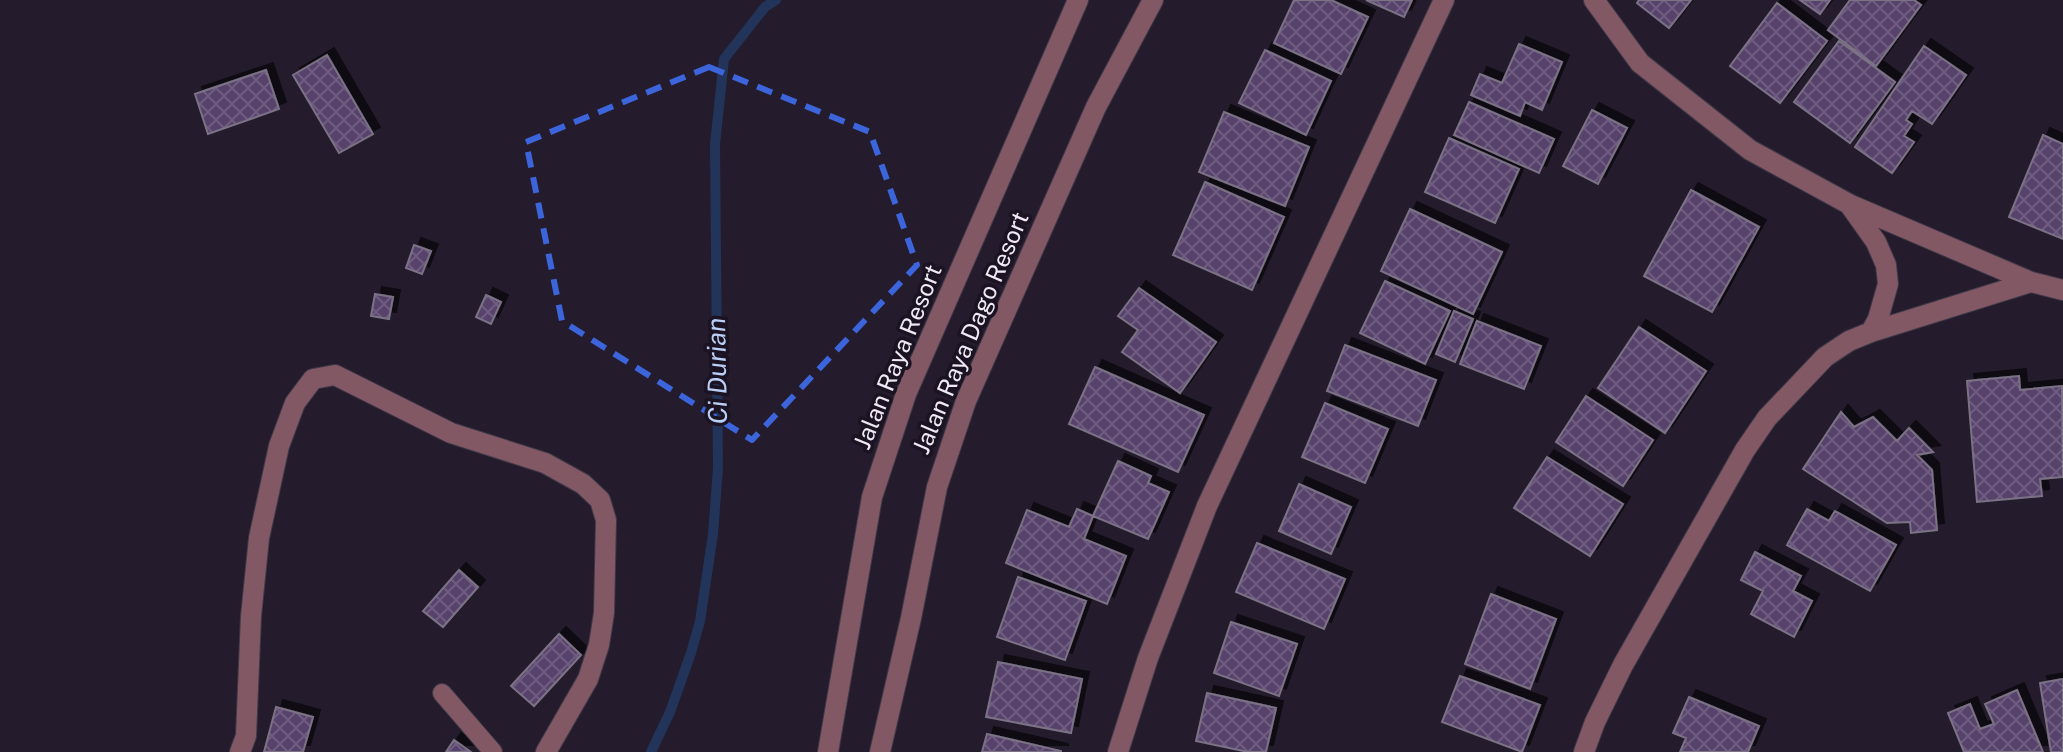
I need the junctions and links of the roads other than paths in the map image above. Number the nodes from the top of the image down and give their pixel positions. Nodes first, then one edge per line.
1 (1078, 0) edge
2 (1153, 0) edge
3 (1444, 0) edge
4 (1594, 0) edge
5 (1849, 204) junction
6 (2031, 282) junction
7 (2063, 290) edge
8 (1871, 332) junction
9 (442, 693) dead end
10 (240, 752) edge
11 (493, 752) edge
12 (546, 752) edge
13 (828, 752) edge
14 (880, 752) edge
15 (1118, 752) edge
16 (1584, 752) edge

1 - 13 street, Jalan Raya Resort
2 - 14 street, Jalan Raya Dago Resort
3 - 15 street
4 - 5 street
5 - 6 street
5 - 8 street
6 - 7 street
6 - 8 street
8 - 16 street
9 - 11 lane
10 - 12 street

